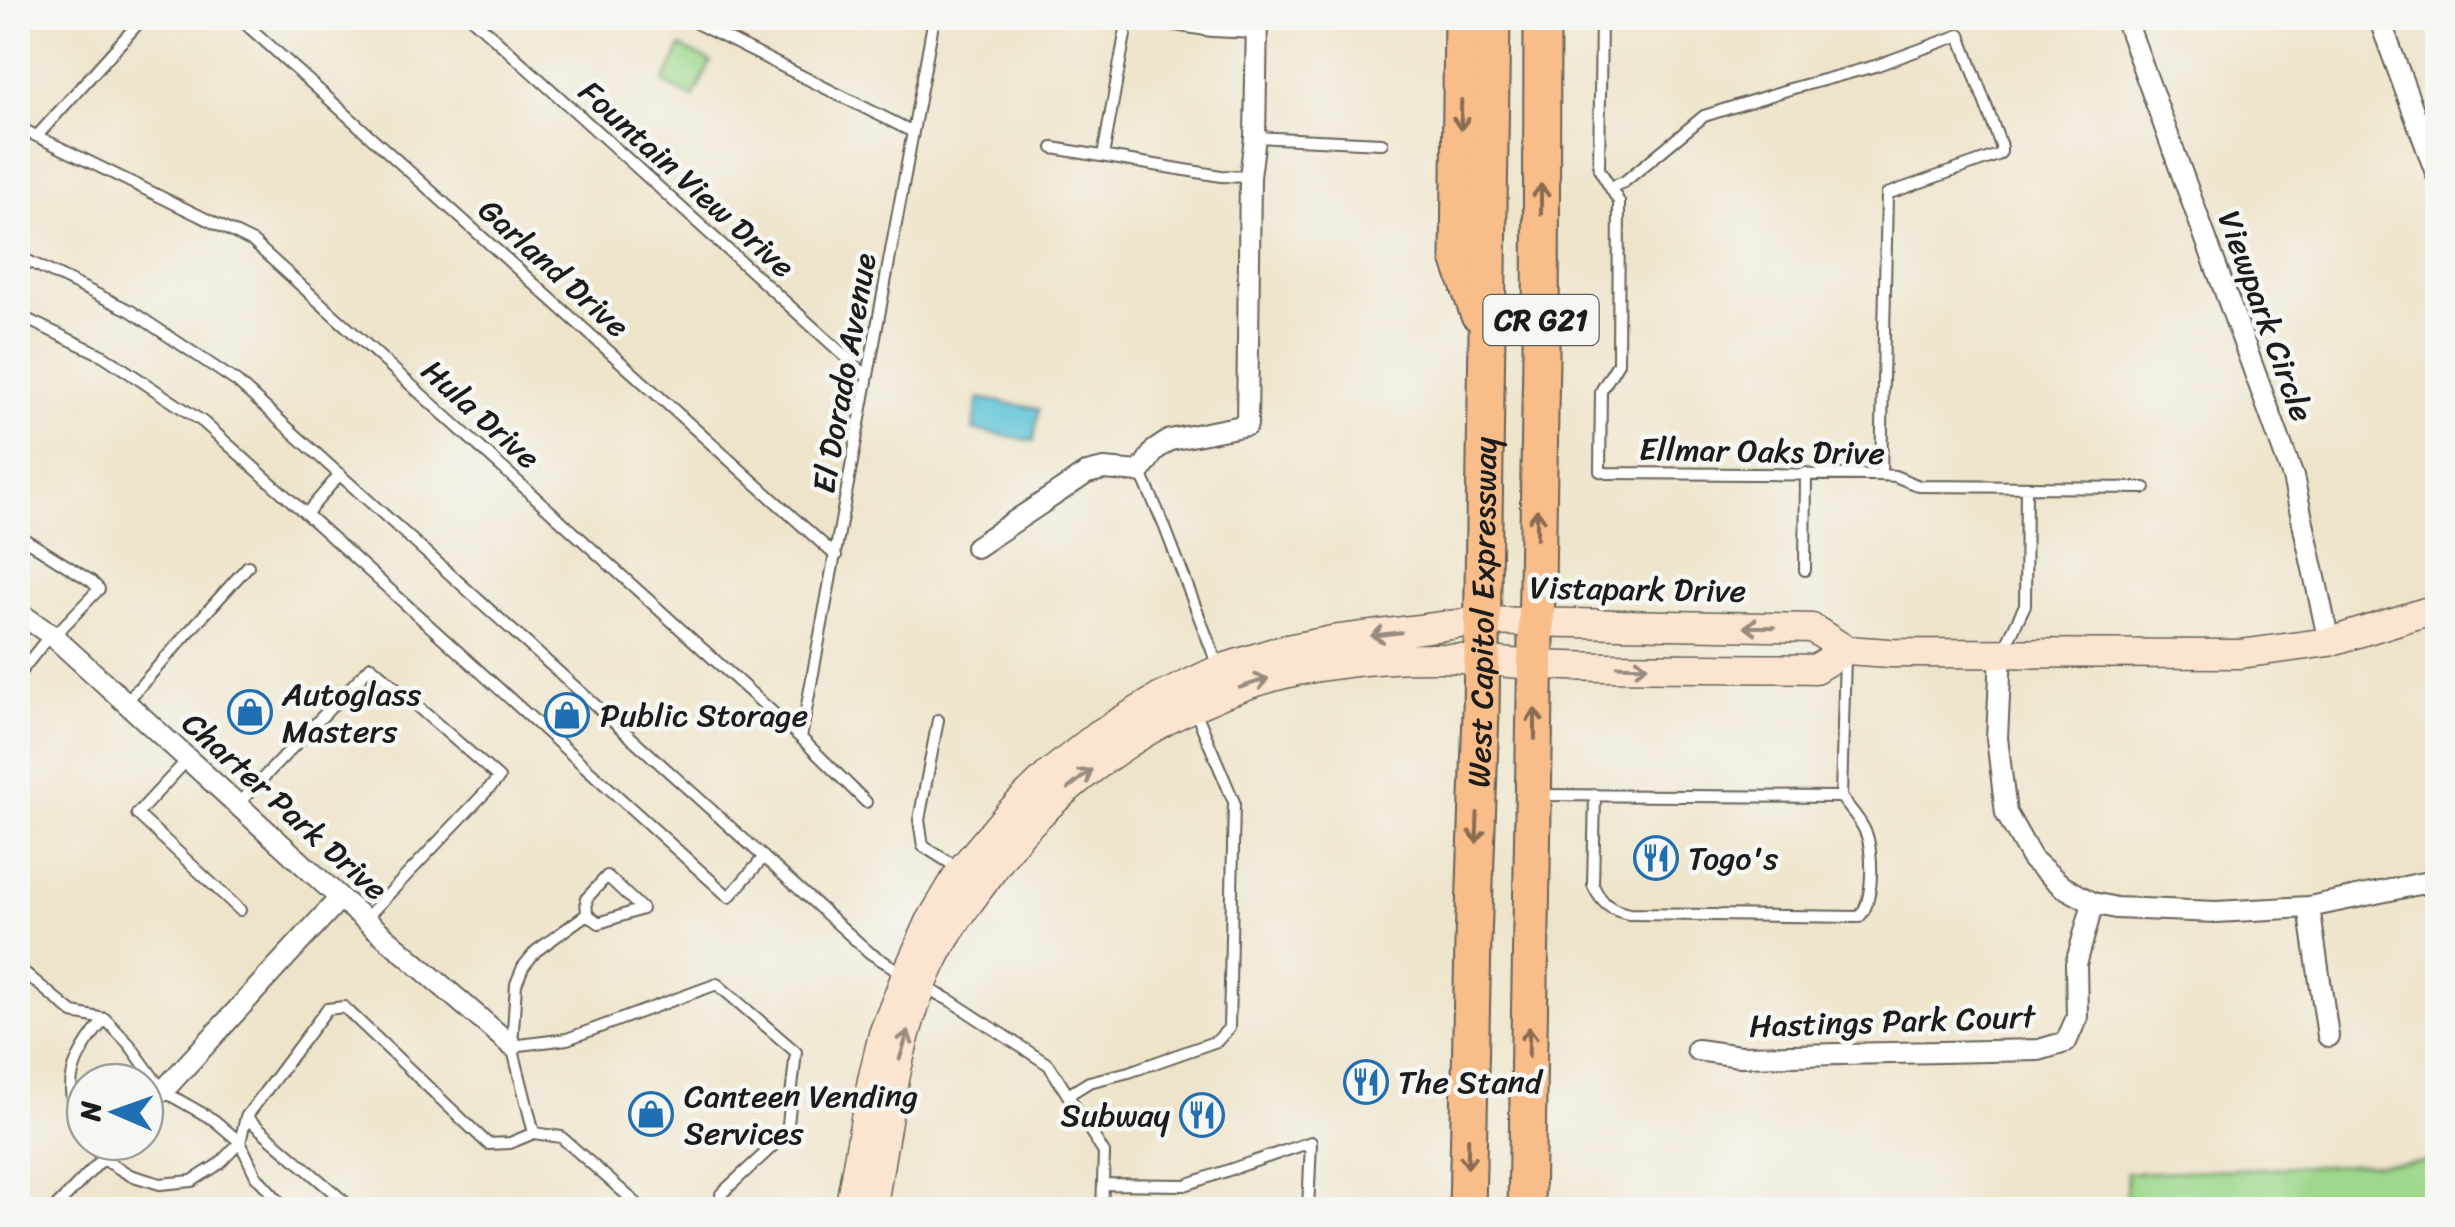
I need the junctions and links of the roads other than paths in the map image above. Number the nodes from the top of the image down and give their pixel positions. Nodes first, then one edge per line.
1 (144, 18) edge
2 (239, 18) edge
3 (472, 18) edge
4 (686, 18) edge
5 (934, 18) edge
6 (1130, 18) edge
7 (1462, 18) edge
8 (1492, 18) edge
9 (1542, 18) edge
10 (1601, 18) edge
11 (2125, 18) edge
12 (2379, 18) edge
13 (1257, 25) edge
14 (18, 127) edge
15 (913, 132) junction
16 (37, 136) junction
17 (1255, 138) junction
18 (1382, 143) dead end
19 (1053, 148) dead end
20 (1104, 156) junction
21 (1250, 176) junction
22 (2438, 178) edge
23 (1611, 187) junction
24 (18, 256) edge
25 (18, 314) edge
26 (1487, 339) junction
27 (868, 377) junction
28 (1140, 472) junction
29 (1806, 473) junction
30 (340, 474) junction
31 (1882, 474) junction
32 (2026, 488) junction
33 (2145, 488) dead end
34 (306, 514) junction
35 (18, 535) edge
36 (976, 546) dead end
37 (836, 556) junction
38 (248, 566) dead end
39 (1805, 570) dead end
40 (2438, 608) edge
41 (18, 612) edge
42 (1482, 622) junction
43 (1536, 622) junction
44 (52, 636) junction
45 (2329, 642) junction
46 (1846, 650) junction
47 (2001, 654) junction
48 (1481, 660) junction
49 (1536, 665) junction
50 (1220, 670) junction
51 (18, 675) edge
52 (126, 702) junction
53 (1194, 707) junction
54 (938, 720) dead end
55 (801, 738) junction
56 (189, 758) junction
57 (1534, 795) junction
58 (1594, 795) junction
59 (1841, 797) junction
60 (866, 802) dead end
61 (238, 804) junction
62 (764, 857) junction
63 (961, 870) junction
64 (2438, 880) edge
65 (340, 898) junction
66 (2094, 903) junction
67 (2309, 907) junction
68 (240, 910) dead end
69 (587, 914) junction
70 (365, 920) junction
71 (18, 968) edge
72 (914, 981) junction
73 (104, 1019) junction
74 (2328, 1036) dead end
75 (512, 1046) junction
76 (1696, 1050) dead end
77 (75, 1062) edge
78 (143, 1062) edge
79 (165, 1089) edge
80 (165, 1092) edge
81 (1068, 1096) junction
82 (246, 1117) junction
83 (534, 1133) junction
84 (240, 1142) junction
85 (100, 1162) edge
86 (108, 1162) edge
87 (1103, 1184) junction
88 (721, 1194) dead end
89 (53, 1210) edge
90 (287, 1210) edge
91 (354, 1210) edge
92 (644, 1210) edge
93 (849, 1210) edge
94 (872, 1210) edge
95 (1102, 1210) edge
96 (1308, 1210) edge
97 (1467, 1210) edge
98 (1526, 1210) edge

1 - 16 lane
2 - 37 lane, Garland Drive
3 - 27 lane, Fountain View Drive
4 - 15 lane
5 - 15 lane, El Dorado Avenue
6 - 13 lane
6 - 20 lane
7 -> 26 highway
8 - 26 highway, West Capitol Expressway / CR G21
43 -> 9 highway, West Capitol Expressway / CR G21
10 - 23 lane, Ellmar Oaks Drive
11 - 45 street, Viewpark Circle
12 - 22 street
13 - 17 street
14 - 16 lane, Hula Drive
15 - 27 lane, El Dorado Avenue
16 - 55 lane, Hula Drive
17 - 18 lane
17 - 21 street
19 - 20 lane
20 - 21 lane
21 - 28 street
23 - 29 lane, Ellmar Oaks Drive
23 - 31 lane
24 - 30 lane
25 - 34 lane
26 - 42 highway, West Capitol Expressway / CR G21
27 - 37 lane, El Dorado Avenue
28 - 36 street
28 - 50 lane
29 - 31 lane, Ellmar Oaks Drive
29 - 39 lane
30 - 34 lane
30 - 62 lane
31 - 32 lane, Ellmar Oaks Drive
32 - 33 lane, Ellmar Oaks Drive
32 - 47 lane
34 - 62 lane
35 - 44 lane
37 - 55 lane, El Dorado Avenue
38 - 52 lane
40 - 45 street, Vistapark Drive
41 - 44 street, Charter Park Drive
42 - 43 street, Vistapark Drive
42 - 48 highway, West Capitol Expressway / CR G21
42 -> 50 street, Vistapark Drive
46 -> 43 street, Vistapark Drive
43 - 49 highway, West Capitol Expressway / CR G21
44 - 51 lane
44 - 52 street, Charter Park Drive
45 - 47 street, Vistapark Drive
46 - 47 street, Vistapark Drive
49 -> 46 street, Vistapark Drive
46 - 59 lane
47 - 66 street
48 - 49 street, Vistapark Drive
53 -> 48 street, Vistapark Drive
48 -> 97 highway, West Capitol Expressway / CR G21
57 -> 49 highway, West Capitol Expressway / CR G21
50 - 63 street, Vistapark Drive
52 - 56 street, Charter Park Drive
72 -> 53 street, Vistapark Drive
53 - 81 lane
54 - 63 lane
55 - 60 lane, Hula Drive
56 - 61 street, Charter Park Drive
56 - 68 lane
57 - 58 lane
98 -> 57 highway, West Capitol Expressway / CR G21
58 - 59 lane
58 - 59 lane
61 - 65 street, Charter Park Drive
61 - 70 lane
62 - 72 lane
63 - 72 street, Vistapark Drive
64 - 67 street
65 - 70 street, Charter Park Drive
65 - 79 street
66 - 67 street
66 - 76 street, Hastings Park Court
67 - 74 street
69 - 69 lane
69 - 75 lane
70 - 75 street, Charter Park Drive
71 - 73 lane
72 - 81 lane
72 - 93 street, Vistapark Drive
94 -> 72 street, Vistapark Drive
73 - 77 lane
73 - 78 lane
75 - 83 lane
75 - 88 lane
80 - 84 lane
81 - 87 lane
82 - 83 lane
82 - 84 lane
82 - 91 lane
83 - 92 lane
84 - 86 lane
84 - 90 lane
85 - 89 lane
87 - 95 lane
87 - 96 lane

